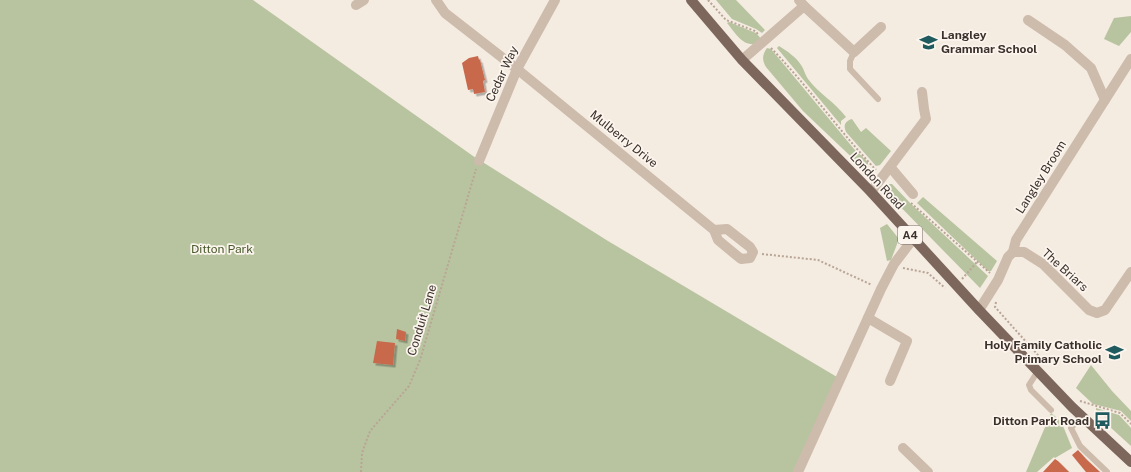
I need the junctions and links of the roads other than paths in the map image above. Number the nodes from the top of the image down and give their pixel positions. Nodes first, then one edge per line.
1 (436, 0) edge
2 (555, 0) edge
3 (692, 1) edge
4 (801, 3) edge
5 (1028, 20) dead end
6 (881, 27) dead end
7 (854, 52) junction
8 (1131, 59) edge
9 (742, 60) junction
10 (517, 69) junction
11 (922, 92) dead end
12 (878, 99) dead end
13 (1105, 100) junction
14 (479, 160) road end
15 (890, 168) junction
16 (871, 192) junction
17 (910, 196) road end
18 (714, 230) junction
19 (913, 239) junction
20 (1013, 252) junction
21 (1131, 272) edge
22 (979, 310) junction
23 (868, 318) junction
24 (1038, 371) junction
25 (890, 381) dead end
26 (1051, 410) dead end
27 (1082, 416) junction
28 (903, 448) dead end
29 (1131, 462) edge
30 (798, 472) edge
31 (928, 472) edge
32 (1108, 472) edge

1 - 10 street, Mulberry Drive
2 - 10 street, Cedar Way
3 - 9 main road, London Road / A4
4 - 7 street
4 - 9 street
5 - 13 street
6 - 7 street
7 - 12 lane
8 - 13 street, Langley Broom
9 - 16 main road, London Road / A4
10 - 14 street, Cedar Way
10 - 18 street, Mulberry Drive
11 - 15 street
13 - 20 street, Langley Broom
15 - 16 street
15 - 17 street
16 - 19 main road, London Road / A4
18 - 18 street, Mulberry Drive
19 - 22 main road, London Road / A4
19 - 23 street
20 - 21 street, The Briars
20 - 22 street, Langley Broom
22 - 24 main road, London Road / A4
23 - 25 street
23 - 30 street
24 - 26 lane
24 - 27 main road, London Road / A4
27 - 29 main road, London Road / A4
27 - 32 lane
28 - 31 street

